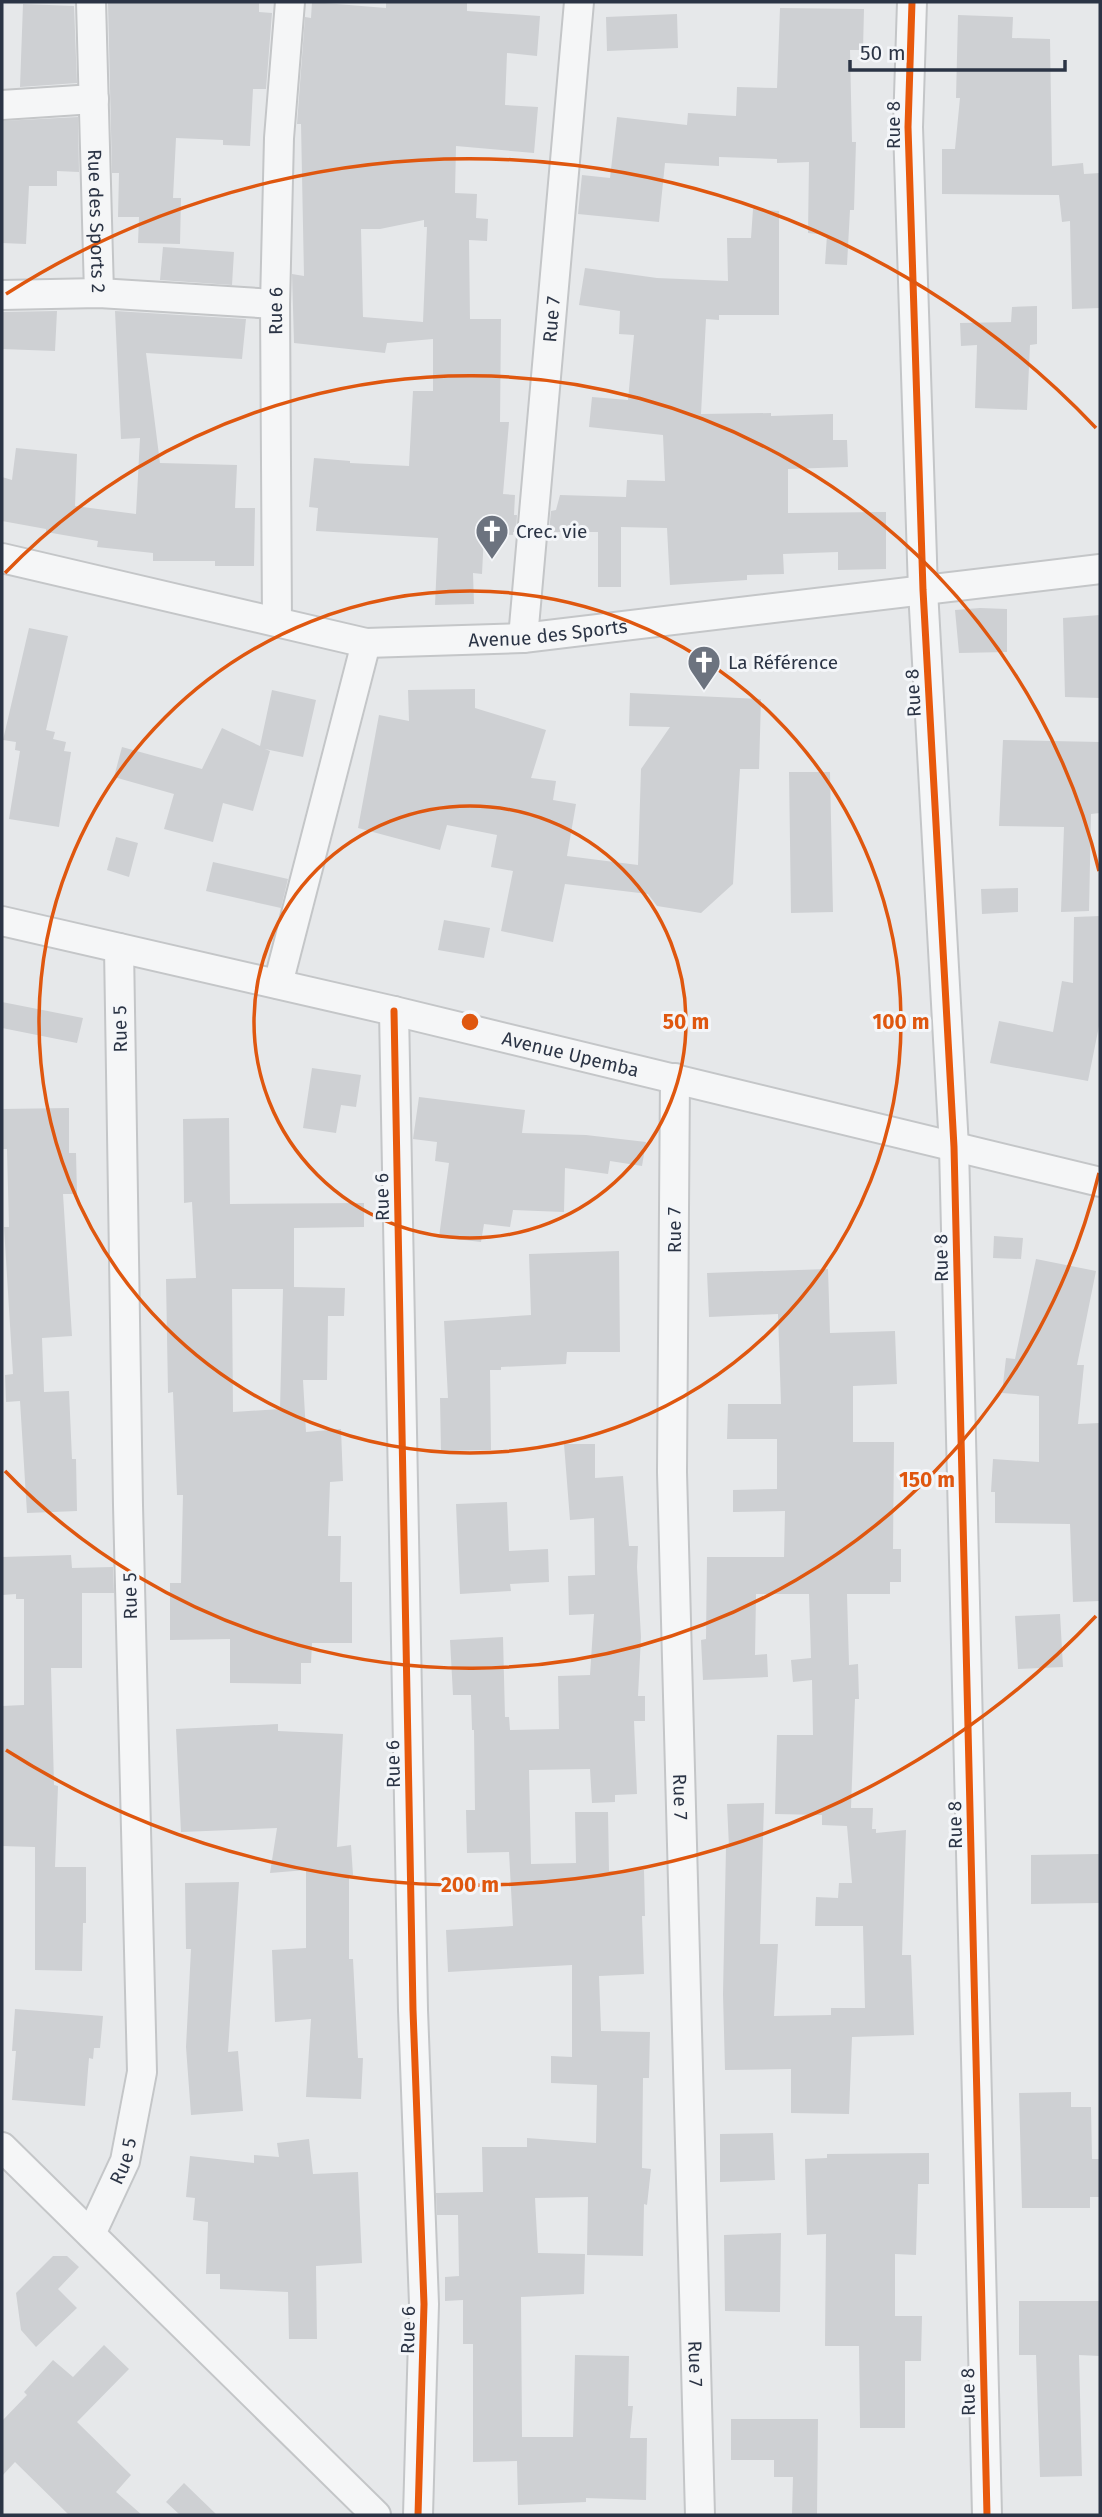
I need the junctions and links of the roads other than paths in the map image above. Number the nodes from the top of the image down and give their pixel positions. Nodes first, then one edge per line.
1 (91, 2) edge
2 (290, 2) edge
3 (579, 2) edge
4 (912, 2) edge
5 (94, 99) junction
6 (2, 105) edge
7 (99, 293) junction
8 (2, 295) edge
9 (275, 304) junction
10 (2, 558) edge
11 (1100, 569) edge
12 (923, 590) junction
13 (277, 621) junction
14 (523, 638) junction
15 (366, 643) junction
16 (2, 921) edge
17 (119, 948) junction
18 (278, 984) junction
19 (394, 1011) junction
20 (675, 1078) junction
21 (954, 1147) junction
22 (1100, 1182) edge
23 (2, 2147) edge
24 (91, 2234) junction
25 (376, 2515) edge
26 (418, 2515) edge
27 (700, 2515) edge
28 (987, 2515) edge

1 - 5 street, Rue des Sports 2
2 - 9 street, Rue 6
3 - 14 street, Rue 7
4 - 12 street, Rue 8
5 - 6 street
5 - 7 street, Rue des Sports 2
7 - 8 street
7 - 9 street, Rue des Sports 2
9 - 13 street, Rue 6
10 - 13 street, Avenue des Sports
11 - 12 street, Avenue des Sports
12 - 14 street, Avenue des Sports
12 - 21 street, Rue 8
13 - 15 street, Avenue des Sports
14 - 15 street, Avenue des Sports
15 - 18 street
16 - 17 street, Avenue Upemba
17 - 18 street, Avenue Upemba
17 - 24 street, Rue 5
18 - 19 street, Avenue Upemba
19 - 20 street, Avenue Upemba
19 - 26 street, Rue 6
20 - 21 street, Avenue Upemba
20 - 27 street, Rue 7
21 - 22 street, Avenue Upemba
21 - 28 street, Rue 8
23 - 24 street
24 - 25 street

